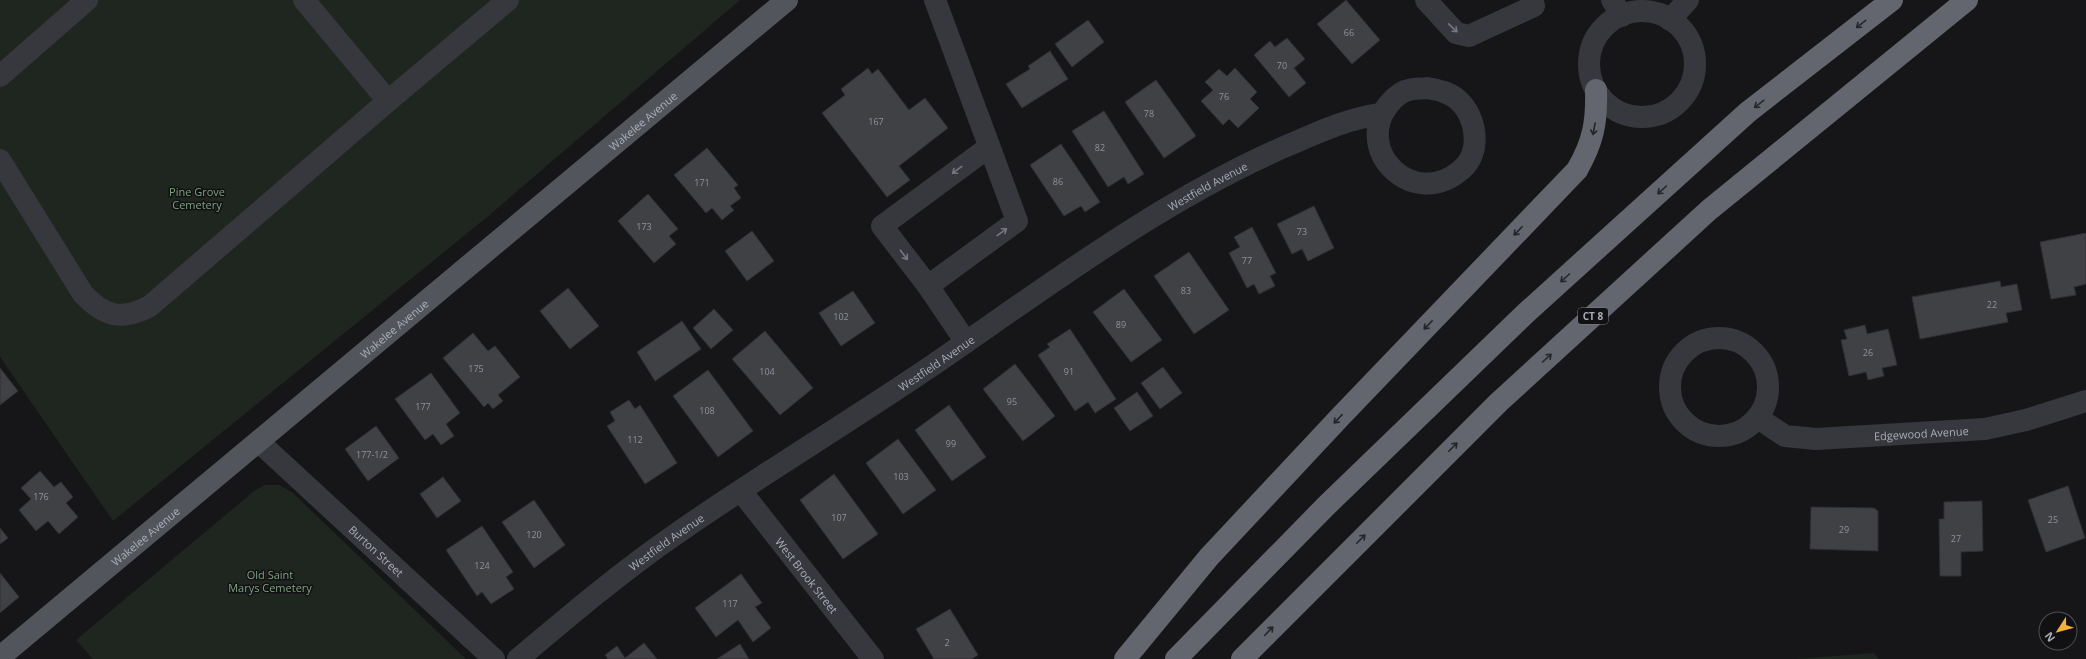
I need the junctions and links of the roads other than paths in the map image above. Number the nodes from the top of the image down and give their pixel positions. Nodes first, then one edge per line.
1 (87, 0) edge
2 (304, 0) edge
3 (508, 0) edge
4 (787, 0) edge
5 (936, 0) edge
6 (1426, 0) edge
7 (1688, 0) edge
8 (1892, 0) edge
9 (1967, 0) edge
10 (1537, 2) edge
11 (1617, 8) edge
12 (1670, 20) junction
13 (0, 76) edge
14 (1596, 90) junction
15 (388, 101) junction
16 (1381, 114) junction
17 (988, 147) junction
18 (0, 160) edge
19 (928, 286) junction
20 (966, 342) junction
21 (2086, 401) edge
22 (1758, 418) junction
23 (259, 442) junction
24 (741, 491) junction
25 (0, 657) edge
26 (494, 659) edge
27 (518, 659) edge
28 (873, 659) edge
29 (1125, 659) edge
30 (1176, 659) edge
31 (1242, 659) edge

1 - 13 street
2 - 15 street
3 - 15 street
4 - 23 main road, Wakelee Avenue
5 - 17 street
6 -> 10 street
7 - 12 street
8 -> 30 highway
31 -> 9 highway, CT 8
11 - 12 street
11 - 14 street
12 - 14 street
14 -> 29 highway
15 - 18 street
16 - 16 street
16 - 20 street, Westfield Avenue
19 -> 17 street
17 -> 19 street
19 - 20 street
20 - 24 street, Westfield Avenue
21 - 22 street, Edgewood Avenue
22 - 22 street
23 - 25 main road, Wakelee Avenue
23 - 26 street, Burton Street
24 - 27 street, Westfield Avenue
24 - 28 street, West Brook Street

